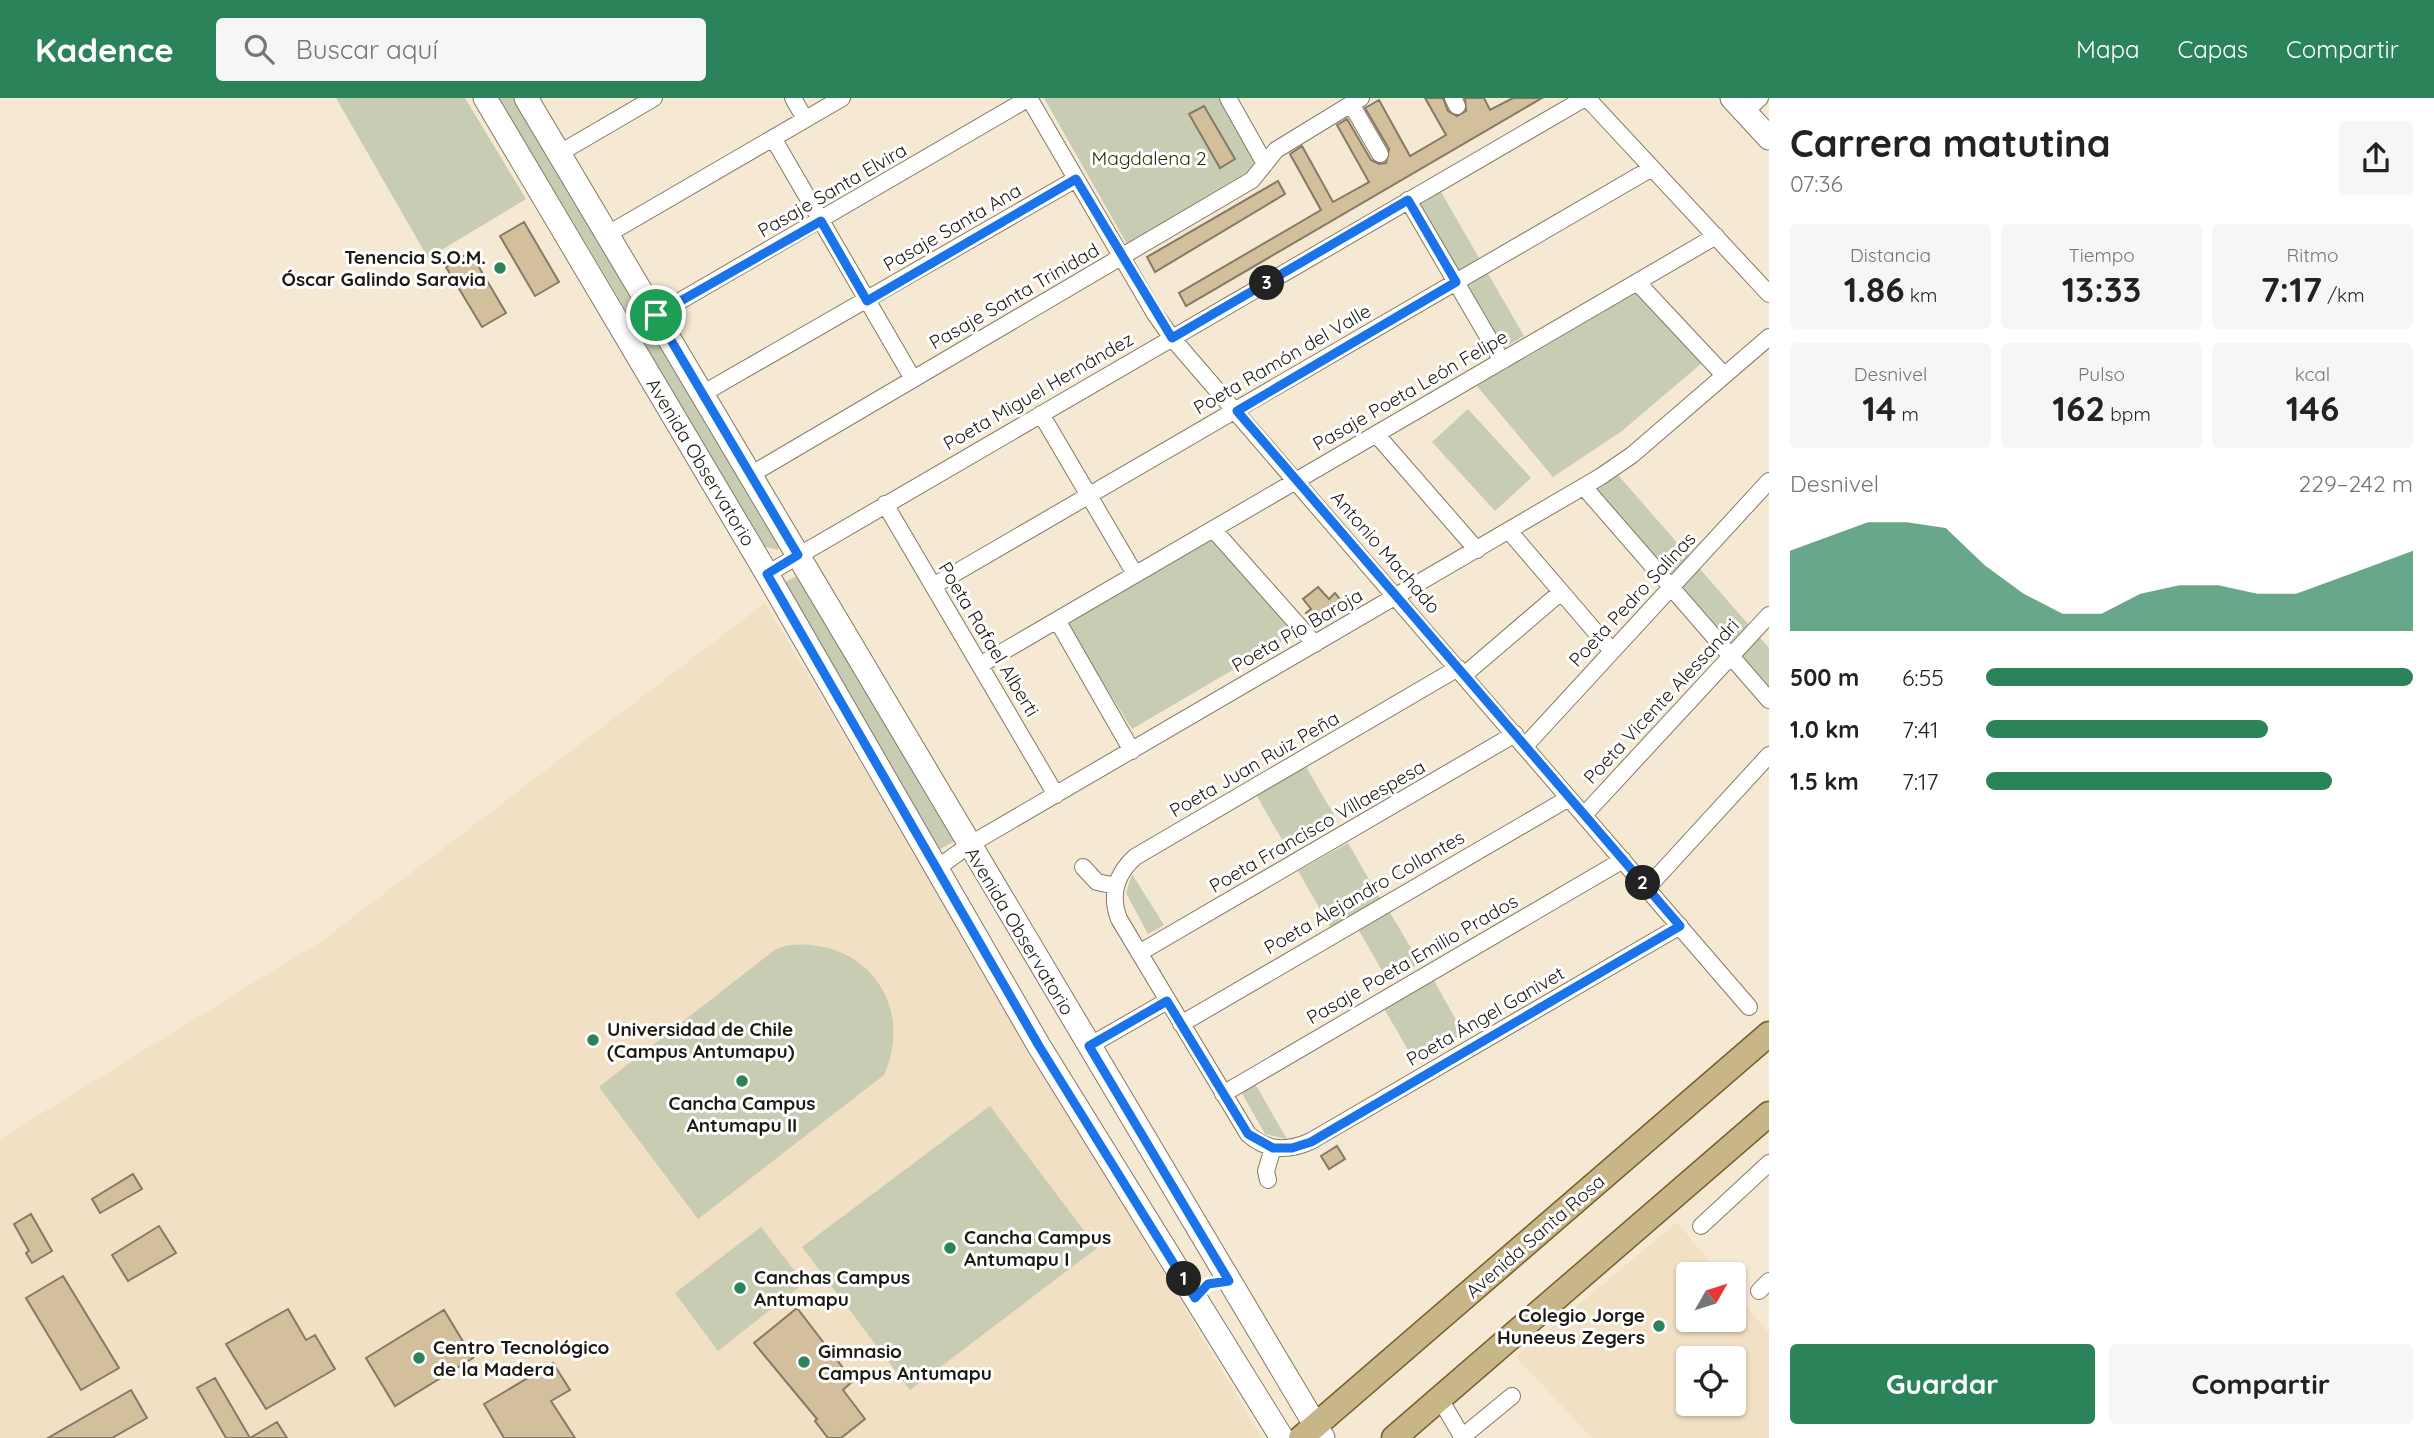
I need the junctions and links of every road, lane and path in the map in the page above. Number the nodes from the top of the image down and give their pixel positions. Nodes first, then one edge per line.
1 (485, 98) edge
2 (526, 98) edge
3 (654, 98) edge
4 (793, 98) edge
5 (842, 98) edge
6 (1029, 98) edge
7 (1227, 98) edge
8 (1586, 98) edge
9 (1356, 101) edge
10 (1745, 103) edge
11 (806, 119) junction
12 (773, 138) junction
13 (1769, 138) edge
14 (558, 154) junction
15 (1380, 154) dead end
16 (1265, 164) junction
17 (1652, 168) junction
18 (1076, 179) junction
19 (1408, 200) junction
20 (821, 221) junction
21 (608, 234) junction
22 (1716, 236) junction
23 (1122, 257) junction
24 (1456, 282) junction
25 (1637, 282) junction
26 (1769, 294) edge
27 (867, 301) junction
28 (656, 315) junction
29 (1769, 337) edge
30 (1172, 338) junction
31 (1502, 361) junction
32 (1724, 375) junction
33 (913, 379) junction
34 (702, 394) junction
35 (1237, 411) junction
36 (1041, 414) junction
37 (1376, 434) junction
38 (750, 475) junction
39 (1297, 480) junction
40 (1769, 481) edge
41 (1584, 487) junction
42 (1089, 496) junction
43 (884, 505) junction
44 (1213, 529) junction
45 (1509, 531) junction
46 (1477, 550) junction
47 (798, 555) junction
48 (767, 574) junction
49 (1135, 575) junction
50 (933, 586) junction
51 (1671, 587) junction
52 (1561, 592) junction
53 (1397, 597) junction
54 (1769, 614) edge
55 (1057, 620) junction
56 (1315, 644) junction
57 (1612, 651) junction
58 (1731, 656) junction
59 (979, 665) junction
60 (1461, 672) junction
61 (1769, 700) edge
62 (1520, 740) junction
63 (1132, 751) junction
64 (1769, 755) edge
65 (1056, 795) junction
66 (1569, 797) junction
67 (1584, 815) junction
68 (970, 845) junction
69 (1623, 860) junction
70 (933, 865) junction
71 (1083, 867) dead end
72 (1116, 886) junction
73 (1647, 888) junction
74 (1680, 926) junction
75 (1139, 953) junction
76 (1167, 1001) junction
77 (1749, 1007) dead end
78 (1181, 1024) junction
79 (1769, 1034) edge
80 (1089, 1046) junction
81 (1223, 1094) junction
82 (1769, 1114) edge
83 (1273, 1148) junction
84 (1769, 1163) edge
85 (1268, 1180) dead end
86 (1701, 1226) dead end
87 (1229, 1281) junction
88 (1195, 1298) junction
89 (1512, 1395) dead end
90 (1440, 1399) junction
91 (1313, 1434) edge
92 (1282, 1438) edge
93 (1394, 1438) edge
94 (1462, 1438) edge

1 - 48 main road, Avenida Observatorio
2 - 14 main road, Avenida Observatorio
3 - 14 street
4 - 11 street
5 - 11 street
6 - 18 street, Antonio Machado
6 - 20 street, Pasaje Santa Elvira
7 - 16 street
8 - 17 street
8 - 19 street, Poeta Miguel Hernández
9 - 15 street
9 - 16 street, Pasaje Santa Trinidad
10 - 13 main road
11 - 12 street
12 - 20 street
12 - 21 street
14 - 21 main road, Avenida Observatorio
16 - 23 street, Pasaje Santa Trinidad
17 - 22 street
17 - 24 street, Poeta Ramón del Valle
18 - 23 street, Antonio Machado
18 - 27 street, Pasaje Santa Ana
19 - 24 street
19 - 30 street, Poeta Miguel Hernández
20 - 27 street
20 - 28 street, Pasaje Santa Elvira
21 - 28 main road, Avenida Observatorio
22 - 25 street, Pasaje Poeta León Felipe
22 - 26 street
23 - 30 street, Antonio Machado
23 - 33 street, Pasaje Santa Trinidad
24 - 31 street
24 - 35 street, Poeta Ramón del Valle
25 - 31 street, Pasaje Poeta León Felipe
25 - 32 street
27 - 33 street
27 - 34 street, Pasaje Santa Ana
28 - 34 main road, Avenida Observatorio
29 - 32 street, Poeta Pío Baroja
30 - 35 street, Antonio Machado
30 - 36 street, Poeta Miguel Hernández
31 - 37 street, Pasaje Poeta León Felipe
32 - 41 street, Poeta Pío Baroja
33 - 38 street, Pasaje Santa Trinidad
34 - 38 main road, Avenida Observatorio
35 - 39 street, Antonio Machado
35 - 42 street, Poeta Ramón del Valle
36 - 42 street
36 - 43 street, Poeta Miguel Hernández
37 - 39 street, Pasaje Poeta León Felipe
37 - 46 street
38 - 47 main road, Avenida Observatorio
39 - 44 street, Pasaje Poeta León Felipe
39 - 53 street, Antonio Machado
40 - 51 street, Poeta Pedro Salinas
41 - 45 street, Poeta Pío Baroja
41 - 51 street
42 - 49 street
42 - 50 street, Poeta Ramón del Valle
43 - 47 street, Poeta Miguel Hernández
43 - 50 street, Poeta Rafael Alberti
44 - 49 street, Pasaje Poeta León Felipe
44 - 56 street
45 - 46 street, Poeta Pío Baroja
45 - 52 street
46 - 53 street, Poeta Pío Baroja
47 - 48 street, Poeta Miguel Hernández
47 - 68 main road, Avenida Observatorio
48 - 70 main road, Avenida Observatorio
49 - 55 street, Pasaje Poeta León Felipe
50 - 59 street, Poeta Rafael Alberti
51 - 57 street, Poeta Pedro Salinas
51 - 58 street
52 - 57 street
52 - 60 street, Poeta Juan Ruiz Peña
53 - 56 street, Poeta Pío Baroja
53 - 60 street, Antonio Machado
54 - 58 street, Poeta Vicente Alessandri
55 - 59 street, Pasaje Poeta León Felipe
55 - 63 street
56 - 63 street, Poeta Pío Baroja
57 - 62 street, Poeta Pedro Salinas
58 - 61 street
58 - 67 street, Poeta Vicente Alessandri
59 - 65 street, Poeta Rafael Alberti
60 - 62 street, Antonio Machado
60 - 72 street, Poeta Juan Ruiz Peña
62 - 66 street, Antonio Machado
62 - 75 street, Poeta Francisco Villaespesa
63 - 65 street, Poeta Pío Baroja
64 - 73 street
65 - 68 street, Poeta Pío Baroja
66 - 67 street, Antonio Machado
66 - 78 street, Poeta Alejandro Collantes
67 - 69 street, Antonio Machado
68 - 70 street, Poeta Pío Baroja
68 - 80 main road, Avenida Observatorio
69 - 73 street, Antonio Machado
69 - 81 street, Pasaje Poeta Emilio Prados
70 - 88 main road, Avenida Observatorio
71 - 72 street
72 - 75 street
73 - 74 street, Antonio Machado
74 - 77 street, Antonio Machado
74 - 83 street, Poeta Ángel Ganivet
75 - 76 street
76 - 78 street
76 - 80 street
78 - 81 street
79 - 91 main road, Avenida Santa Rosa
80 - 87 main road, Avenida Observatorio
81 - 83 street
82 - 90 main road
83 - 85 street
84 - 86 street
87 - 88 main road
87 - 91 main road, Avenida Observatorio
88 - 92 main road, Avenida Observatorio
89 - 94 street
90 - 93 main road
90 - 94 street

